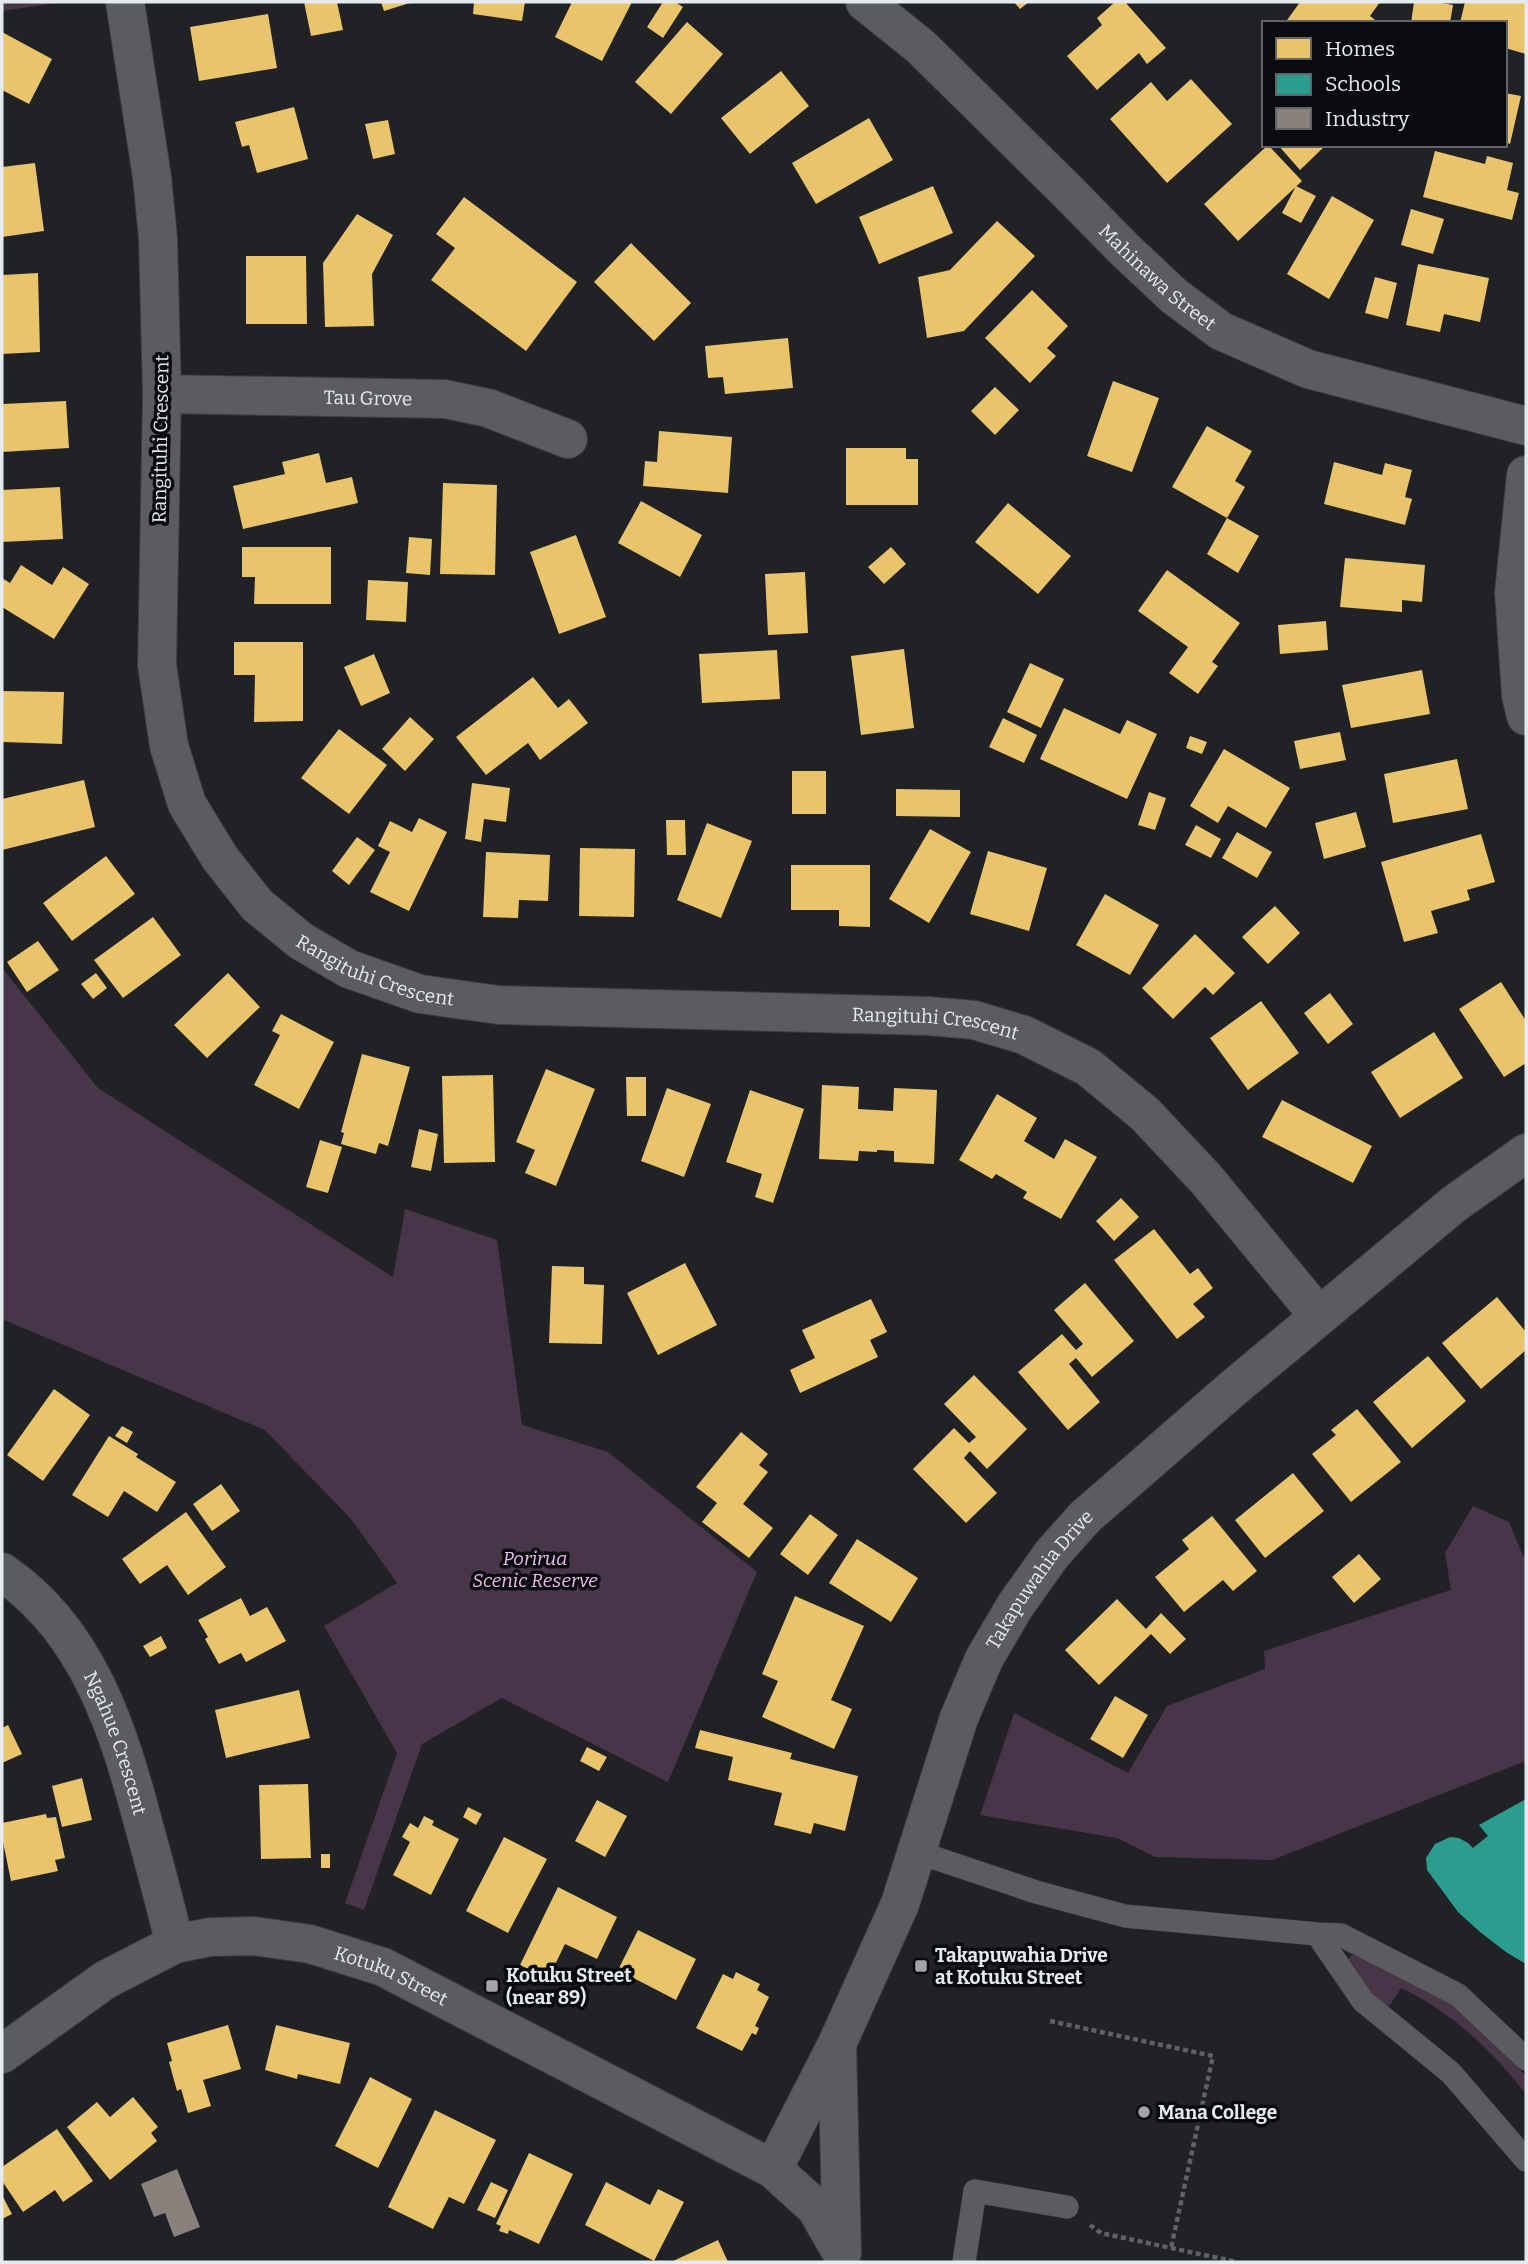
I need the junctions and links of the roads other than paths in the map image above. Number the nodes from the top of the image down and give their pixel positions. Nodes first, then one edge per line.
1 (125, 2) edge
2 (865, 2) edge
3 (162, 394) junction
4 (1526, 426) edge
5 (568, 439) dead end
6 (1526, 475) edge
7 (1526, 716) edge
8 (1526, 1153) edge
9 (1319, 1316) junction
10 (2, 1572) edge
11 (917, 1852) junction
12 (1317, 1934) junction
13 (175, 1944) junction
14 (837, 2045) junction
15 (2, 2054) edge
16 (1526, 2059) edge
17 (1526, 2160) edge
18 (773, 2169) junction
19 (1067, 2207) road end
20 (843, 2258) edge
21 (964, 2262) edge

1 - 3 street, Rangituhi Crescent
2 - 4 street, Mahinawa Street
3 - 5 street, Tau Grove
3 - 9 street, Rangituhi Crescent
6 - 7 street
8 - 9 street, Takapuwahia Drive
9 - 11 street, Takapuwahia Drive
10 - 13 street, Ngahue Crescent
11 - 12 lane
11 - 14 street, Takapuwahia Drive
12 - 16 lane
12 - 17 lane
13 - 15 street, Kotuku Street
13 - 18 street, Kotuku Street
14 - 18 street, Takapuwahia Drive
14 - 20 street
18 - 20 street, Kotuku Street
19 - 21 lane

